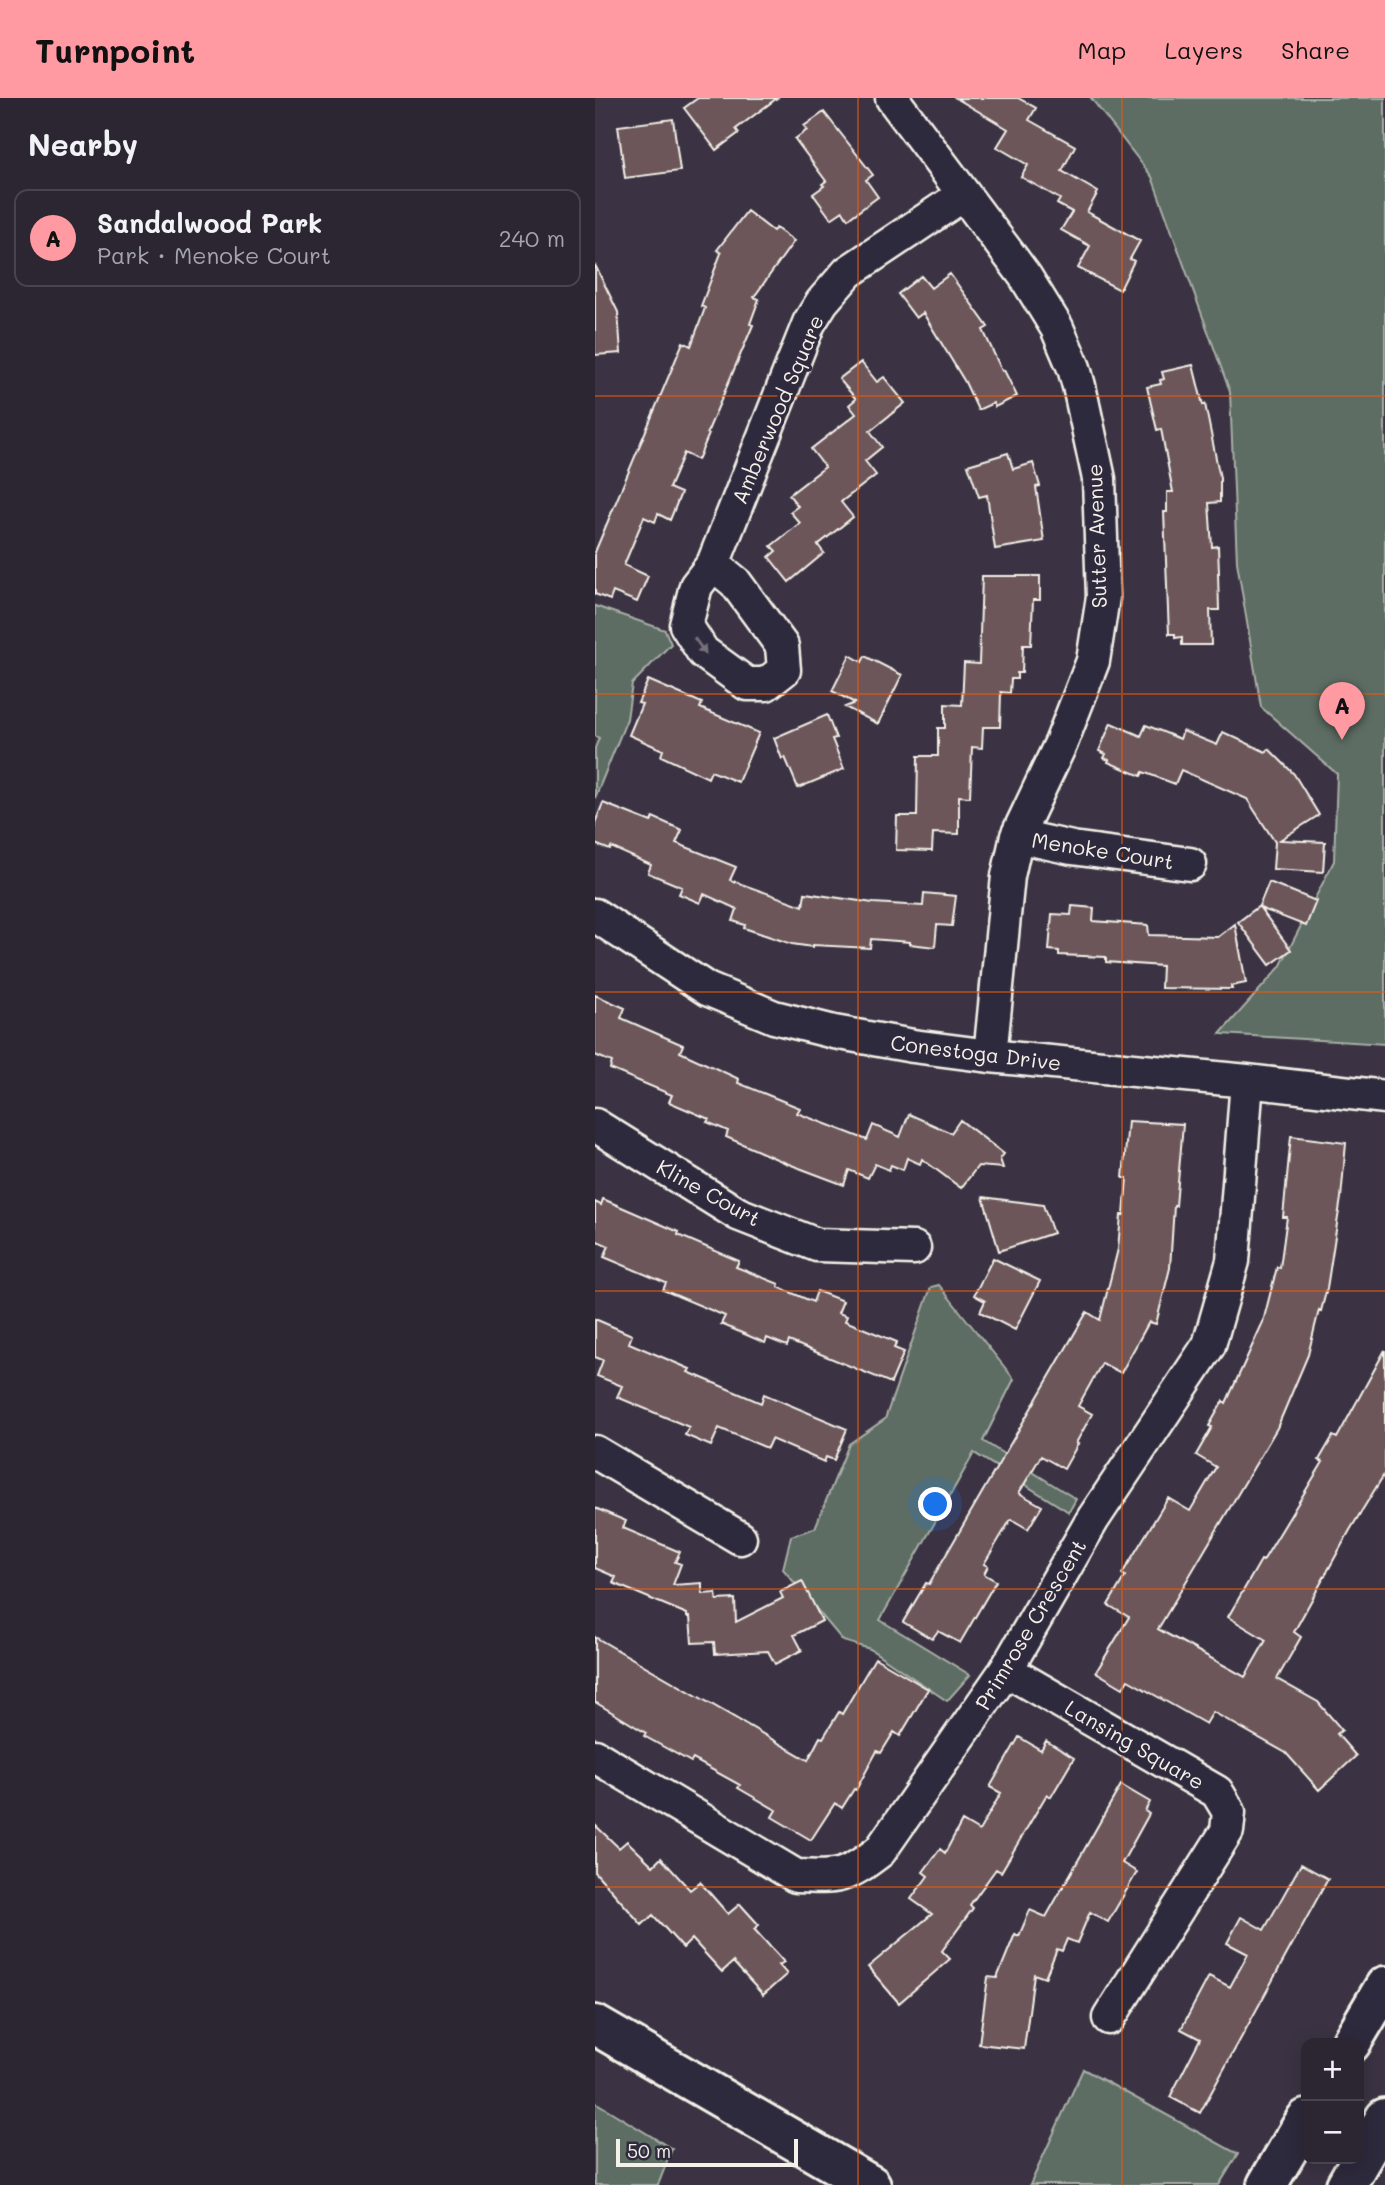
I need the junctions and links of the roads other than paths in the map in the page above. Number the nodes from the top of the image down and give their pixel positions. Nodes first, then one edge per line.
1 (892, 98) edge
2 (963, 195) junction
3 (713, 564) dead end
4 (1017, 836) junction
5 (1190, 864) dead end
6 (595, 915) edge
7 (990, 1056) junction
8 (1247, 1081) junction
9 (1385, 1097) edge
10 (595, 1125) edge
11 (914, 1248) dead end
12 (595, 1452) edge
13 (740, 1538) dead end
14 (1006, 1670) junction
15 (595, 1756) edge
16 (1385, 1986) edge
17 (1109, 2018) dead end
18 (595, 2025) edge
19 (1354, 2038) edge
20 (1385, 2118) edge
21 (1301, 2127) edge
22 (871, 2185) edge
23 (1267, 2185) edge
24 (1346, 2185) edge

1 - 2 street, Sutter Avenue
2 - 3 street, Amberwood Square
2 - 4 street, Sutter Avenue
4 - 5 street, Menoke Court
4 - 7 street, Sutter Avenue
6 - 7 street, Conestoga Drive
7 - 8 street, Conestoga Drive
8 - 9 street, Conestoga Drive
8 - 14 street, Primrose Crescent
10 - 11 street, Kline Court
12 - 13 street
14 - 15 street, Primrose Crescent
14 - 17 street, Lansing Square
16 - 19 main road
18 - 22 main road
20 - 24 main road
21 - 23 main road

